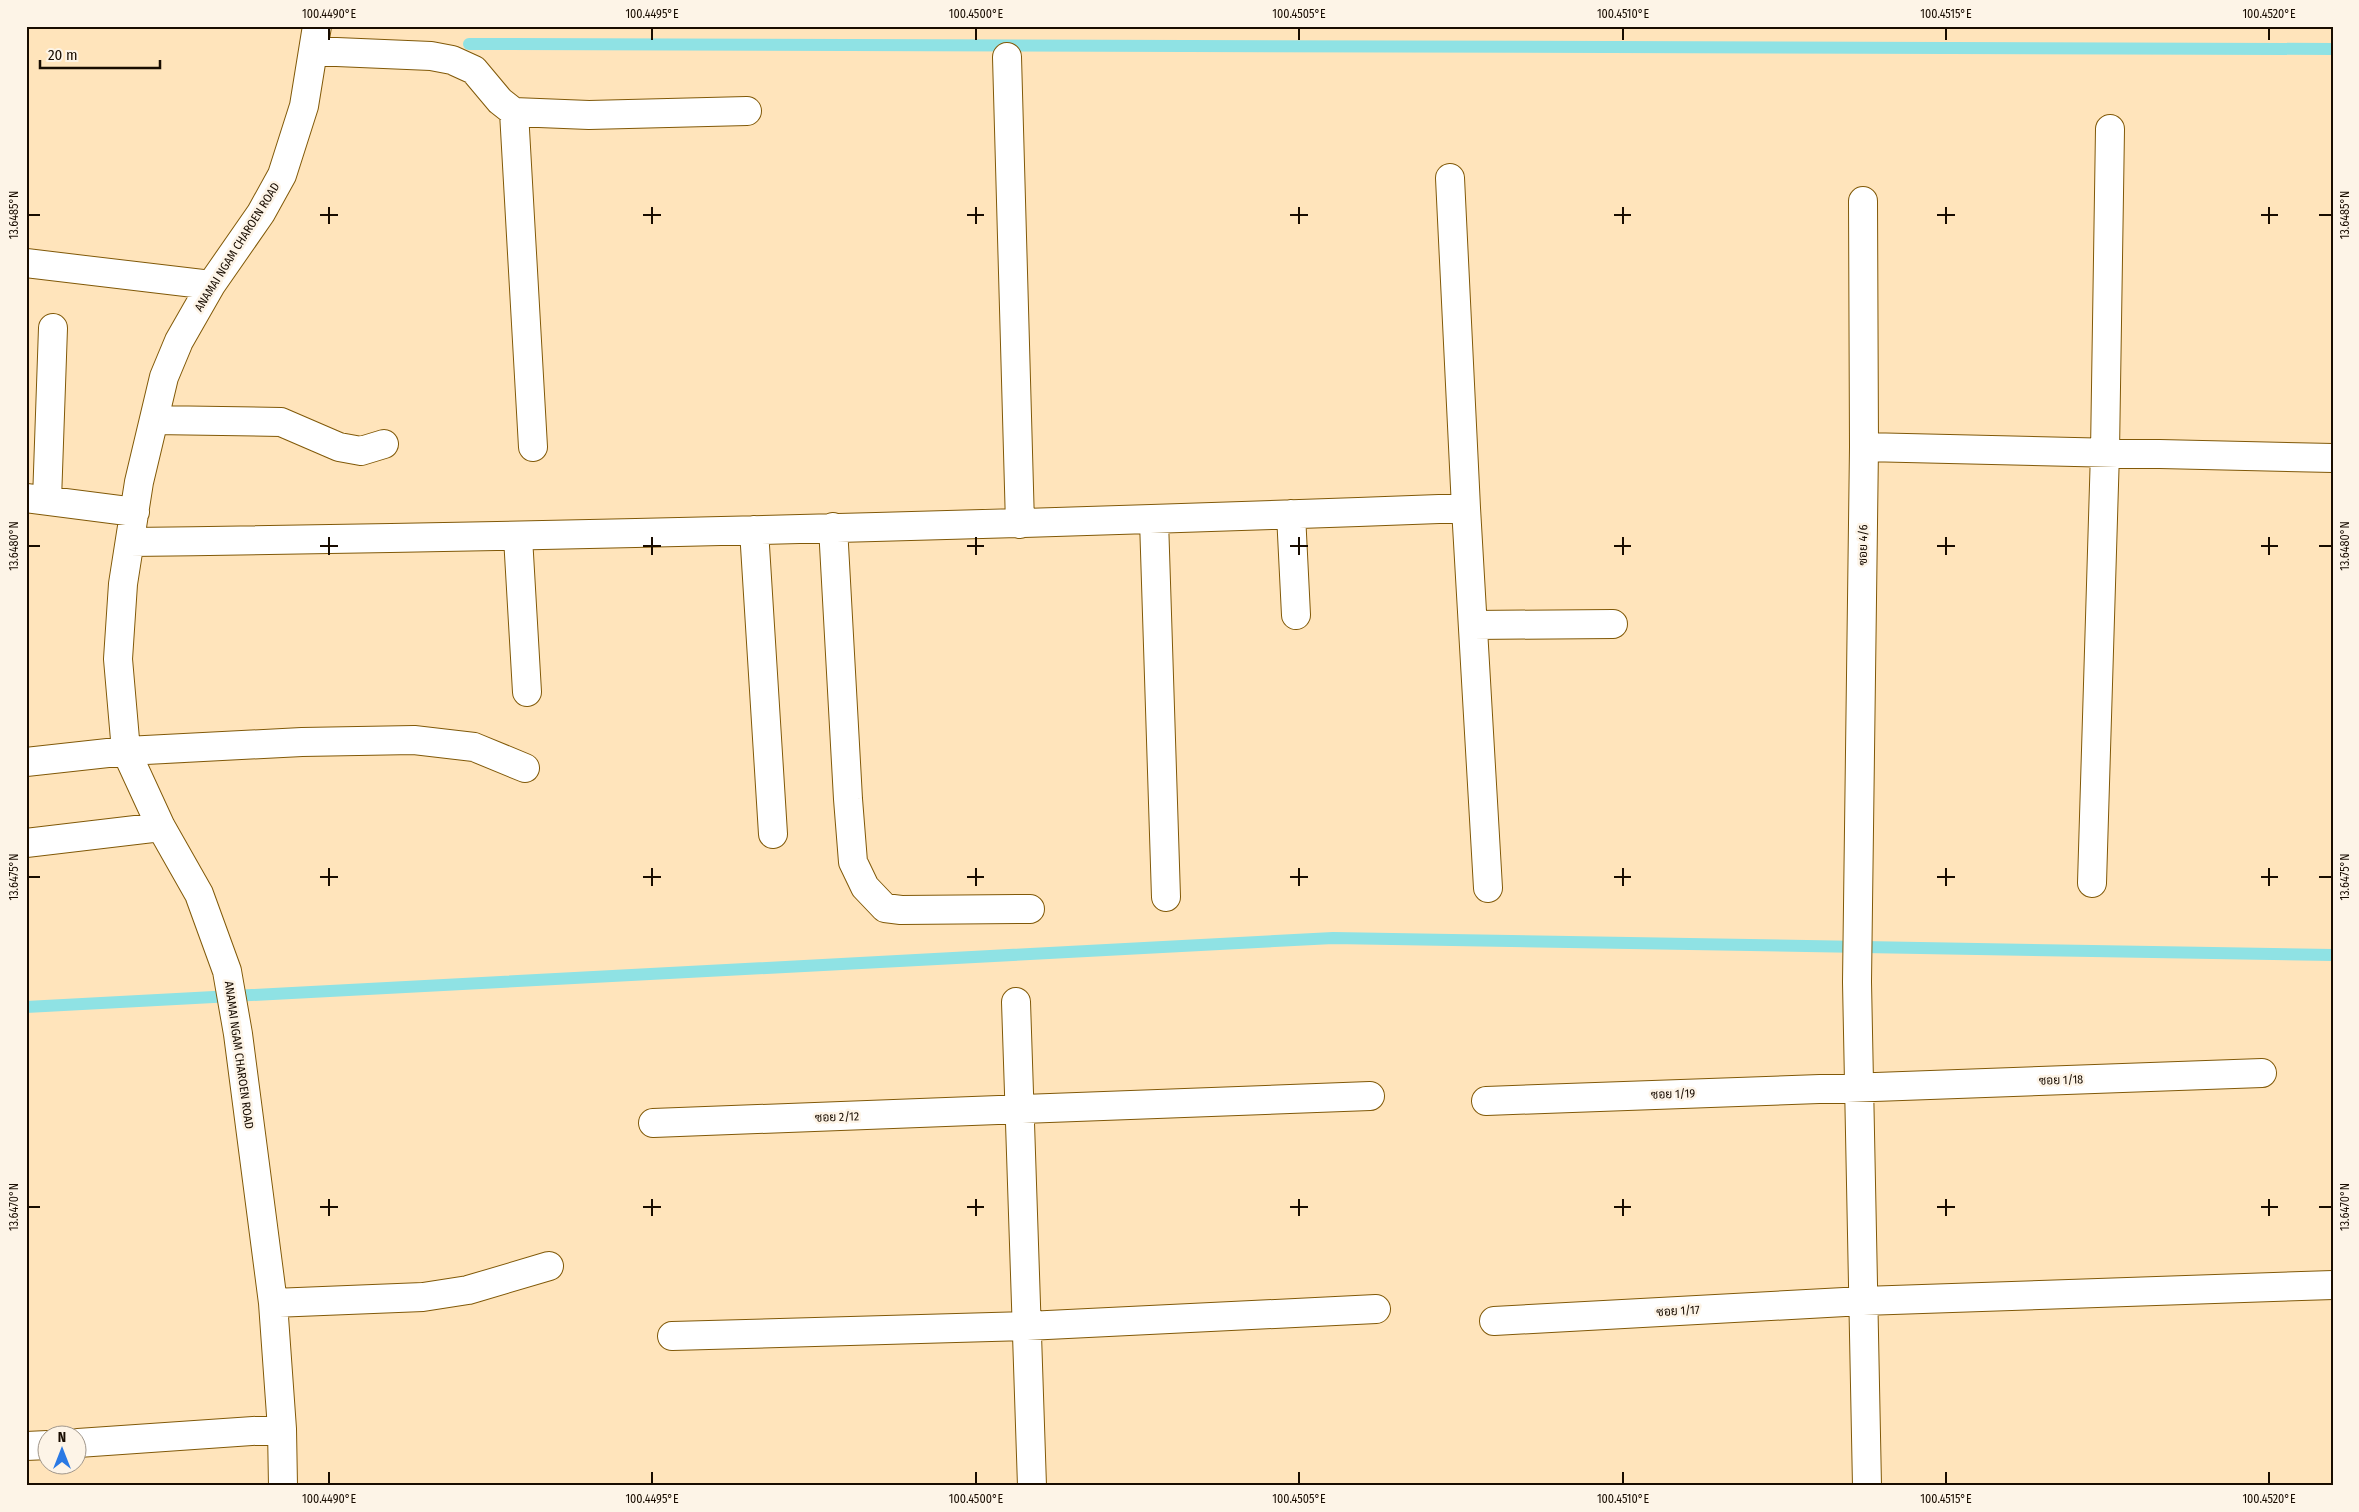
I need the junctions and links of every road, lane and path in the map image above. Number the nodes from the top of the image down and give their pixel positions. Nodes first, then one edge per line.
1 (315, 38) edge
2 (1007, 57) dead end
3 (747, 111) dead end
4 (514, 112) junction
5 (2110, 129) dead end
6 (1450, 178) dead end
7 (1863, 201) dead end
8 (26, 263) edge
9 (211, 285) junction
10 (53, 328) dead end
11 (154, 420) junction
12 (384, 444) dead end
13 (1864, 447) junction
14 (533, 448) dead end
15 (2104, 452) junction
16 (2333, 458) edge
17 (37, 499) edge
18 (1466, 508) junction
19 (135, 512) junction
20 (1291, 514) junction
21 (1154, 520) junction
22 (1020, 524) junction
23 (833, 527) junction
24 (754, 530) junction
25 (518, 537) junction
26 (130, 542) junction
27 (1296, 615) dead end
28 (1613, 624) dead end
29 (1472, 625) junction
30 (527, 692) dead end
31 (126, 751) junction
32 (26, 762) edge
33 (526, 768) dead end
34 (161, 827) junction
35 (773, 834) dead end
36 (26, 843) edge
37 (2092, 883) dead end
38 (1488, 888) dead end
39 (1166, 897) dead end
40 (1030, 908) dead end
41 (1016, 1002) dead end
42 (2262, 1073) dead end
43 (1859, 1086) junction
44 (1370, 1096) dead end
45 (1486, 1101) dead end
46 (1020, 1110) junction
47 (653, 1124) dead end
48 (549, 1266) dead end
49 (2333, 1285) edge
50 (1863, 1301) junction
51 (272, 1303) junction
52 (1376, 1309) dead end
53 (1494, 1321) dead end
54 (1028, 1326) junction
55 (672, 1336) dead end
56 (282, 1429) junction
57 (88, 1442) edge
58 (283, 1486) edge
59 (1032, 1486) edge
60 (1867, 1486) edge

1 - 4 street
1 - 9 street, ANAMAI NGAM CHAROEN ROAD
2 - 22 street
3 - 4 street
4 - 14 street
5 - 15 street
6 - 18 street
7 - 13 street, ซอย 4/6
8 - 9 street
9 - 11 street, ANAMAI NGAM CHAROEN ROAD
10 - 17 street
11 - 12 street
11 - 19 street, ANAMAI NGAM CHAROEN ROAD
13 - 15 street
13 - 43 street, ซอย 4/6
15 - 16 street
15 - 37 street
17 - 19 street
18 - 20 street
18 - 29 street
19 - 26 street, ANAMAI NGAM CHAROEN ROAD
20 - 21 street
20 - 27 street
21 - 22 street
21 - 39 street
22 - 23 street
23 - 24 street
23 - 40 street
24 - 25 street
24 - 35 street
25 - 26 street
25 - 30 street
26 - 31 street, ANAMAI NGAM CHAROEN ROAD
28 - 29 street
29 - 38 street
31 - 32 street
31 - 33 street
31 - 34 street, ANAMAI NGAM CHAROEN ROAD
34 - 36 street
34 - 51 street, ANAMAI NGAM CHAROEN ROAD
41 - 46 street
42 - 43 street, ซอย 1/18
43 - 45 street, ซอย 1/19
43 - 50 street, ซอย 4/6
44 - 46 street, ซอย 2/12
46 - 47 street, ซอย 2/12
46 - 54 street
48 - 51 street
49 - 50 street, ซอย 1/17
50 - 53 street, ซอย 1/17
50 - 60 street, ซอย 4/6
51 - 56 street, ANAMAI NGAM CHAROEN ROAD
52 - 54 street
54 - 55 street
54 - 59 street
56 - 57 street
56 - 58 street, ANAMAI NGAM CHAROEN ROAD

